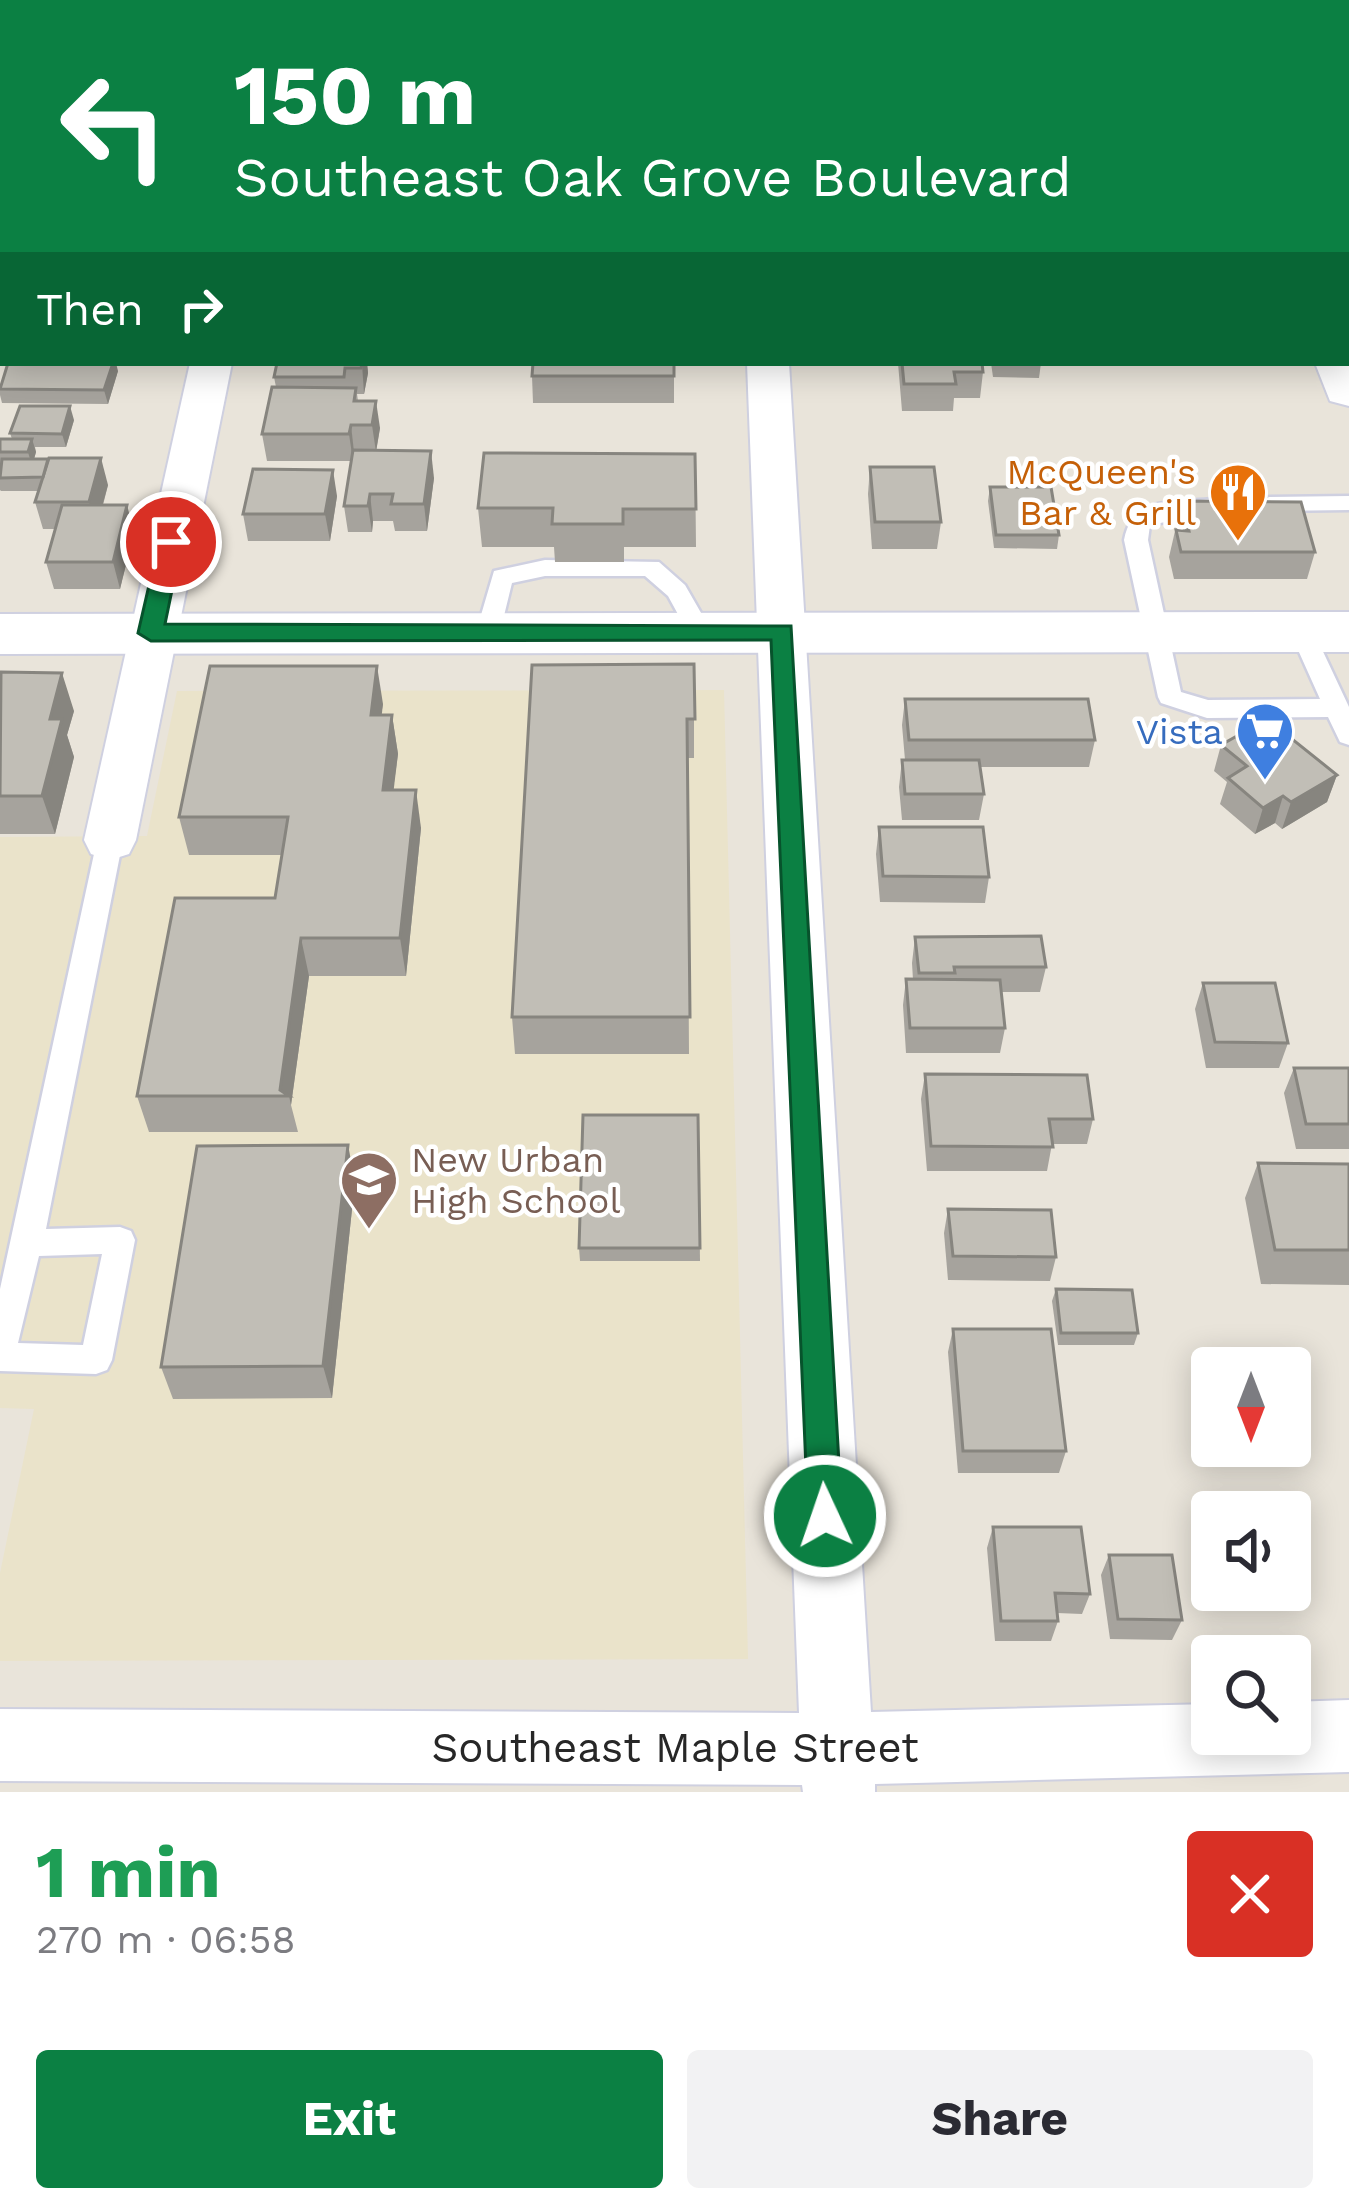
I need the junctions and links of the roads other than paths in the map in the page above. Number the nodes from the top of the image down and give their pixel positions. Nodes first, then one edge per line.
1 (210, 366) edge
2 (767, 366) edge
3 (1349, 503) edge
4 (783, 632) junction
5 (1158, 632) junction
6 (1326, 632) edge
7 (151, 633) junction
8 (0, 634) edge
9 (1336, 709) junction
10 (1349, 736) edge
11 (110, 840) joint
12 (28, 1243) junction
13 (0, 1354) edge
14 (1349, 1736) edge
15 (0, 1745) edge
16 (837, 1771) edge

1 - 7 street
2 - 4 street
3 - 5 lane
4 - 5 street
4 - 7 street
4 - 16 street
5 - 6 street
5 - 9 lane
6 - 9 lane
7 - 8 street
7 - 11 street
9 - 10 lane
11 - 12 lane
12 - 13 lane
12 - 13 lane
14 - 16 street, Southeast Maple Street
15 - 16 street, Southeast Maple Street

